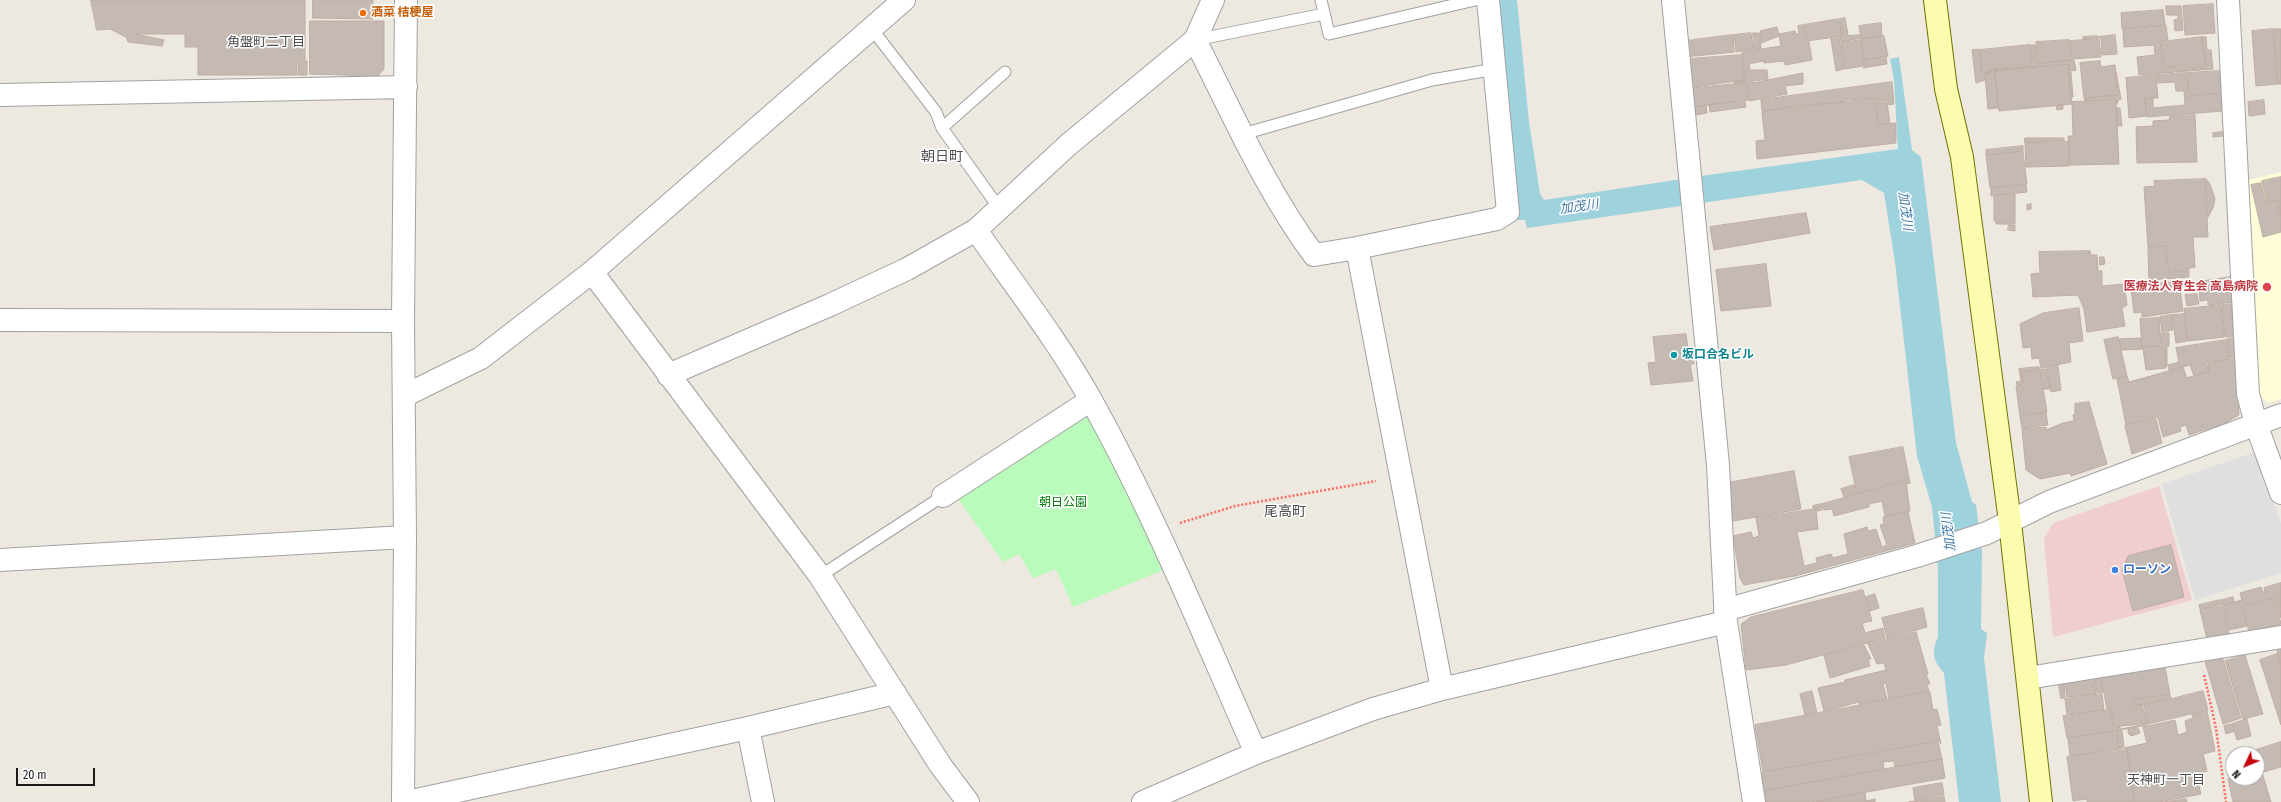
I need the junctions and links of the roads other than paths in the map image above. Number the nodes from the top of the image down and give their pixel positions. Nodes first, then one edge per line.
1 (406, 0) edge
2 (1214, 0) edge
3 (1321, 0) edge
4 (1475, 0) edge
5 (1488, 0) edge
6 (1673, 0) edge
7 (1935, 0) edge
8 (2228, 0) edge
9 (900, 1) edge
10 (1324, 14) junction
11 (872, 29) junction
12 (1196, 40) junction
13 (1495, 69) junction
14 (1005, 72) dead end
15 (406, 86) junction
16 (0, 95) edge
17 (942, 128) junction
18 (1243, 134) junction
19 (999, 208) junction
20 (976, 230) junction
21 (1357, 248) junction
22 (592, 272) junction
23 (0, 320) edge
24 (402, 321) junction
25 (668, 375) junction
26 (404, 396) junction
27 (1091, 400) junction
28 (2281, 415) edge
29 (2256, 424) junction
30 (2281, 494) edge
31 (943, 496) joint
32 (2010, 522) junction
33 (405, 537) junction
34 (0, 560) edge
35 (820, 576) junction
36 (1725, 616) junction
37 (2281, 637) edge
38 (2028, 678) junction
39 (1442, 689) junction
40 (895, 693) junction
41 (748, 728) junction
42 (1256, 753) junction
43 (402, 802) edge
44 (407, 802) edge
45 (763, 802) edge
46 (968, 802) edge
47 (1143, 802) edge
48 (1754, 802) edge
49 (2041, 802) edge

1 - 15 street
2 - 12 street
3 - 10 lane
4 - 10 lane
5 - 13 street
6 - 36 street
7 - 32 street
8 - 29 street
9 - 11 street
10 - 12 lane
11 - 17 lane
11 - 22 street
12 - 18 street
12 - 19 street
13 - 18 lane
13 - 21 street
14 - 17 lane
15 - 16 street
15 - 24 street
17 - 19 lane
18 - 21 street
19 - 20 street
20 - 25 street
20 - 27 street
21 - 39 street
22 - 25 street
22 - 26 street
23 - 24 street
24 - 26 street
25 - 35 street
26 - 33 street
27 - 31 street
27 - 42 street
28 - 29 street
29 - 30 street
29 - 32 street
31 - 35 lane
32 - 36 street
32 - 38 street
33 - 34 street
33 - 43 street
35 - 40 street
36 - 39 street
36 - 48 street
37 - 38 street
38 - 49 street
39 - 42 street
40 - 41 street
40 - 46 street
41 - 44 street
41 - 45 street
42 - 47 street

